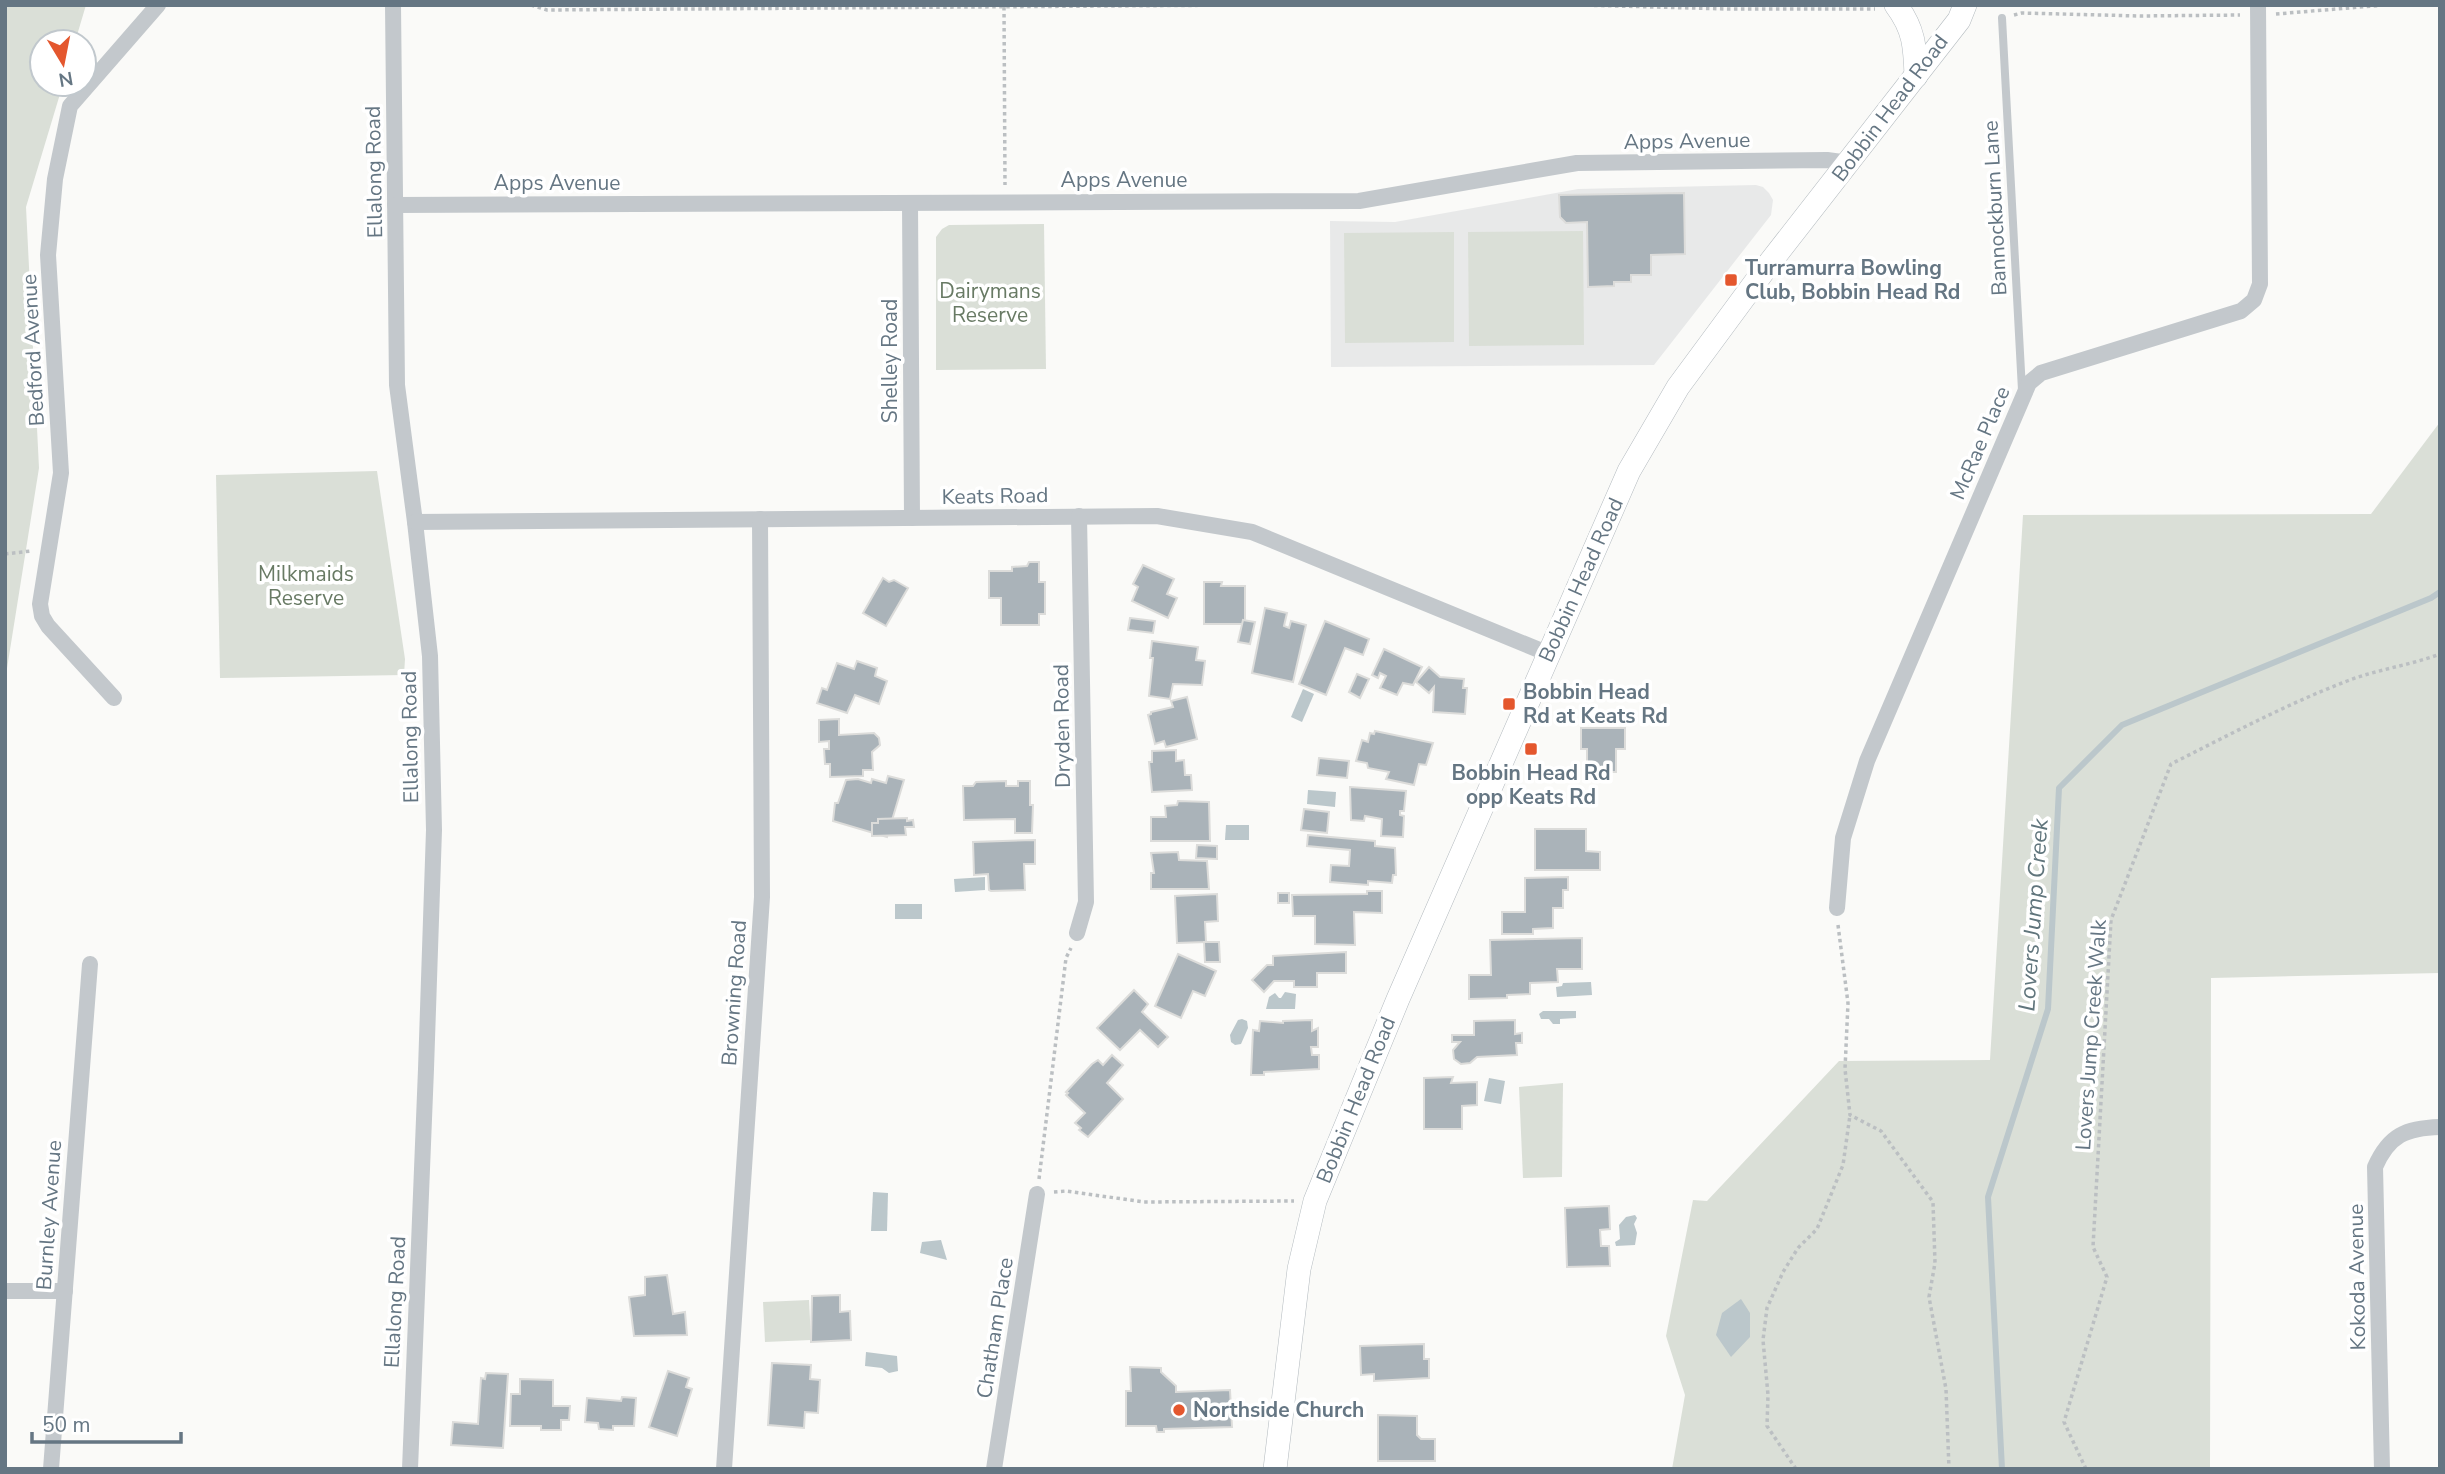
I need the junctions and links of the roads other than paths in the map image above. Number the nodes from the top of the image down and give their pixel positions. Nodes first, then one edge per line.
1 (158, 5) edge
2 (393, 5) edge
3 (1965, 5) edge
4 (2258, 5) edge
5 (1889, 7) edge
6 (2002, 18) road end
7 (1916, 76) junction
8 (1849, 163) junction
9 (910, 203) junction
10 (395, 205) junction
11 (2022, 397) junction
12 (1079, 516) junction
13 (912, 518) junction
14 (760, 519) junction
15 (415, 522) junction
16 (1549, 653) junction
17 (114, 698) dead end
18 (1836, 908) road end
19 (1077, 933) road end
20 (90, 964) dead end
21 (2440, 1127) edge
22 (1037, 1194) road end
23 (5, 1290) edge
24 (65, 1291) junction
25 (51, 1469) edge
26 (410, 1469) edge
27 (724, 1469) edge
28 (994, 1469) edge
29 (1275, 1469) edge
30 (2382, 1469) edge

1 - 17 street, Bedford Avenue
2 - 10 street, Ellalong Road
3 - 7 main road, Bobbin Head Road
4 - 11 street, McRae Place
5 - 7 main road
6 - 11 lane, Bannockburn Lane
7 - 8 main road, Bobbin Head Road
8 - 9 street, Apps Avenue
8 - 16 main road, Bobbin Head Road
9 - 10 street, Apps Avenue
9 - 13 street, Shelley Road
10 - 15 street, Ellalong Road
11 - 18 street, McRae Place
12 - 13 street, Keats Road
12 - 16 street, Keats Road
12 - 19 street, Dryden Road
13 - 14 street, Keats Road
14 - 15 street, Keats Road
14 - 27 street, Browning Road
15 - 26 street, Ellalong Road
16 - 29 main road, Bobbin Head Road
20 - 24 street, Burnley Avenue
21 - 30 street, Kokoda Avenue
22 - 28 street, Chatham Place
23 - 24 street
24 - 25 street, Burnley Avenue

